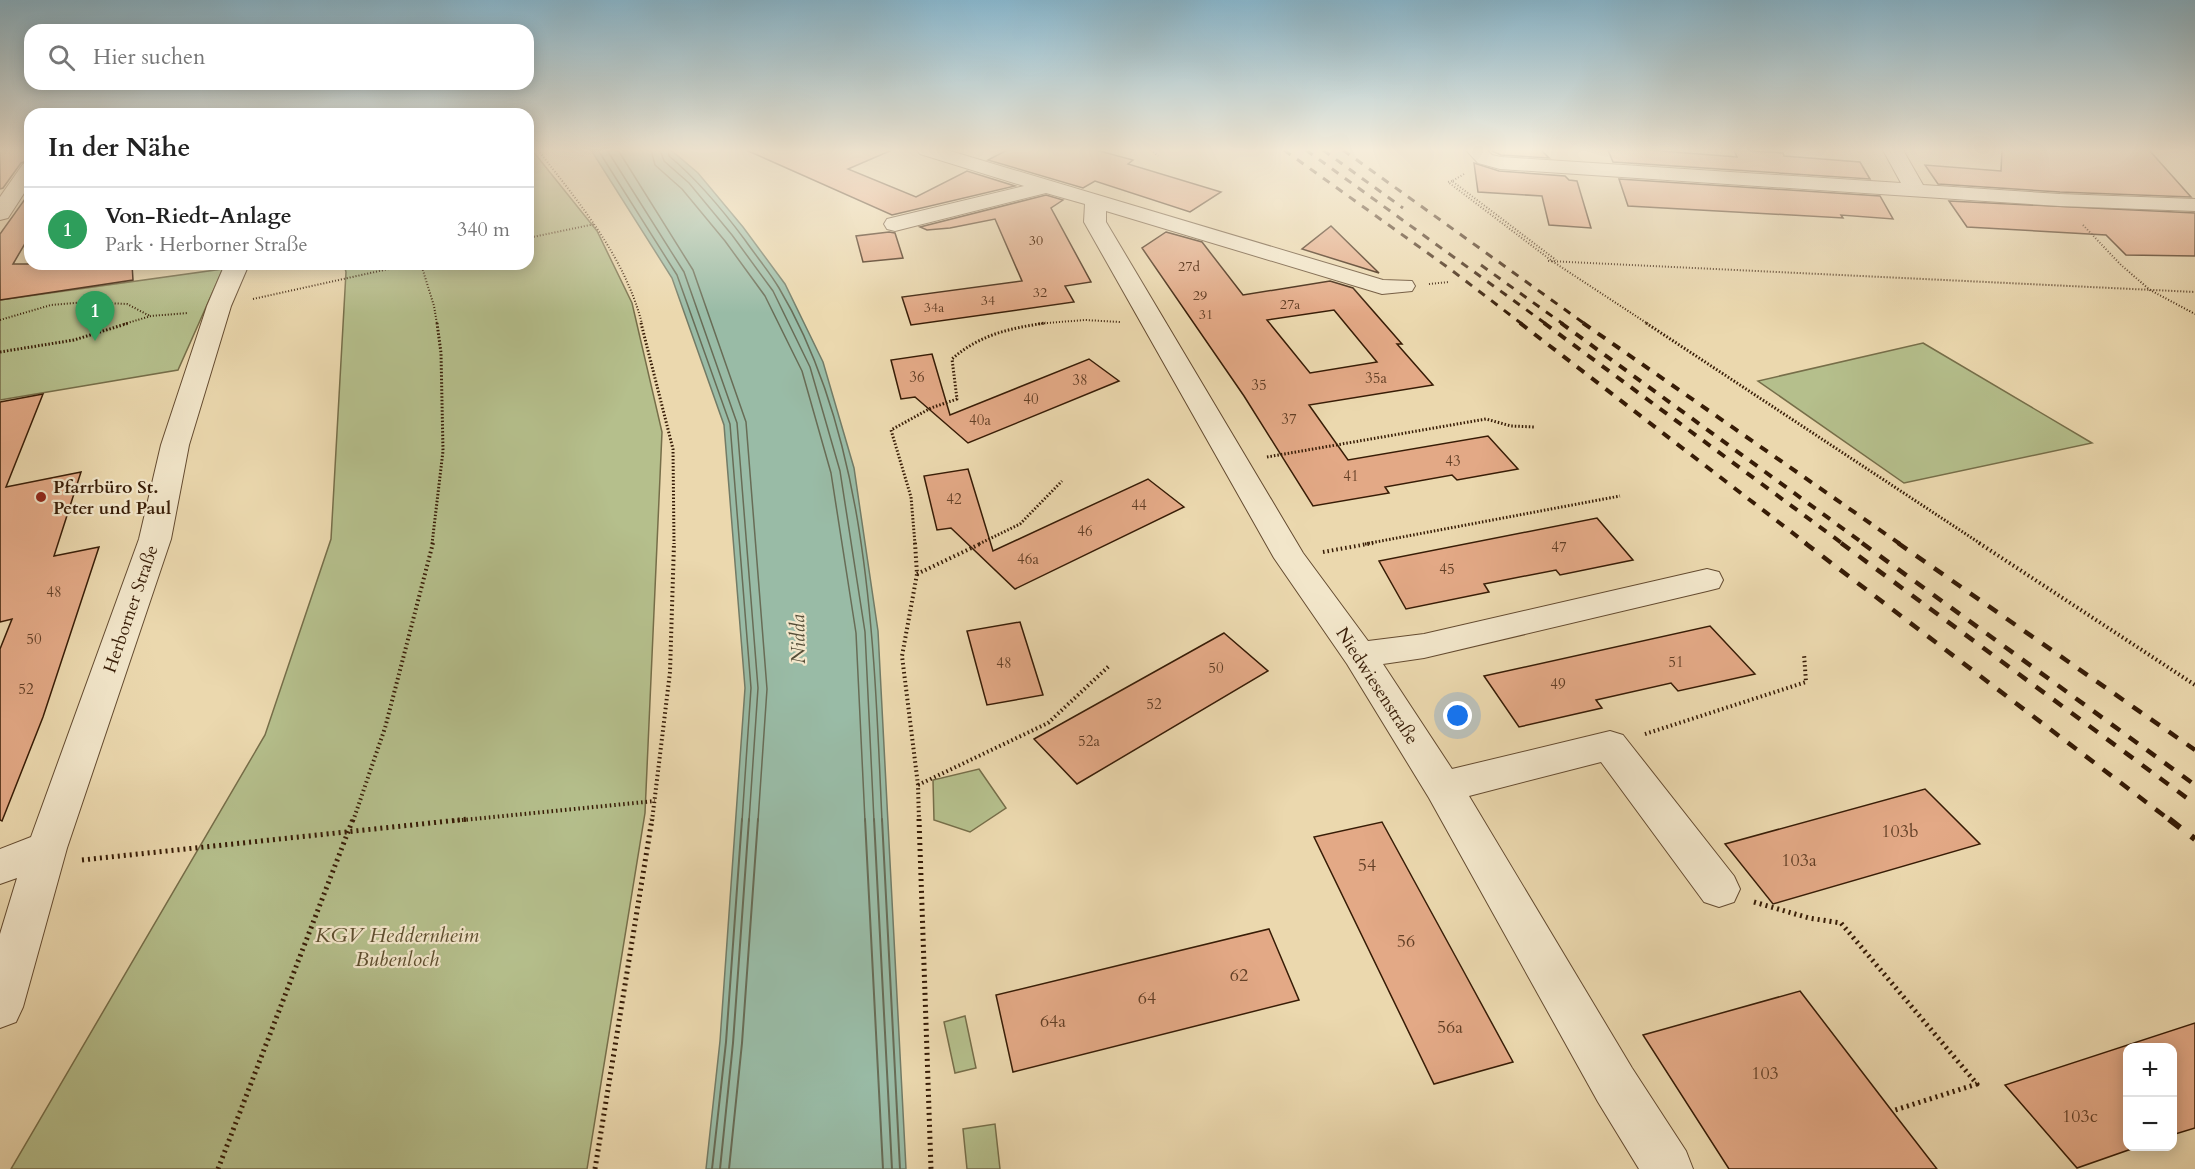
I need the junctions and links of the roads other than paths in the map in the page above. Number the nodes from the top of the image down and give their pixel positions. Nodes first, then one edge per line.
1 (977, 205) edge
2 (1096, 205) edge
3 (1108, 205) edge
4 (895, 224) dead end
5 (234, 270) edge
6 (1403, 286) dead end
7 (1707, 580) dead end
8 (1359, 656) junction
9 (1443, 787) junction
10 (45, 856) junction
11 (0, 867) edge
12 (1719, 889) road end
13 (0, 1007) edge
14 (1668, 1169) edge

1 - 4 street
2 - 8 street, Niedwiesenstraße
3 - 6 street
5 - 10 street, Herborner Straße
7 - 8 street
8 - 9 street, Niedwiesenstraße
9 - 12 street
9 - 14 street, Niedwiesenstraße
10 - 11 street
10 - 13 street, Herborner Straße

